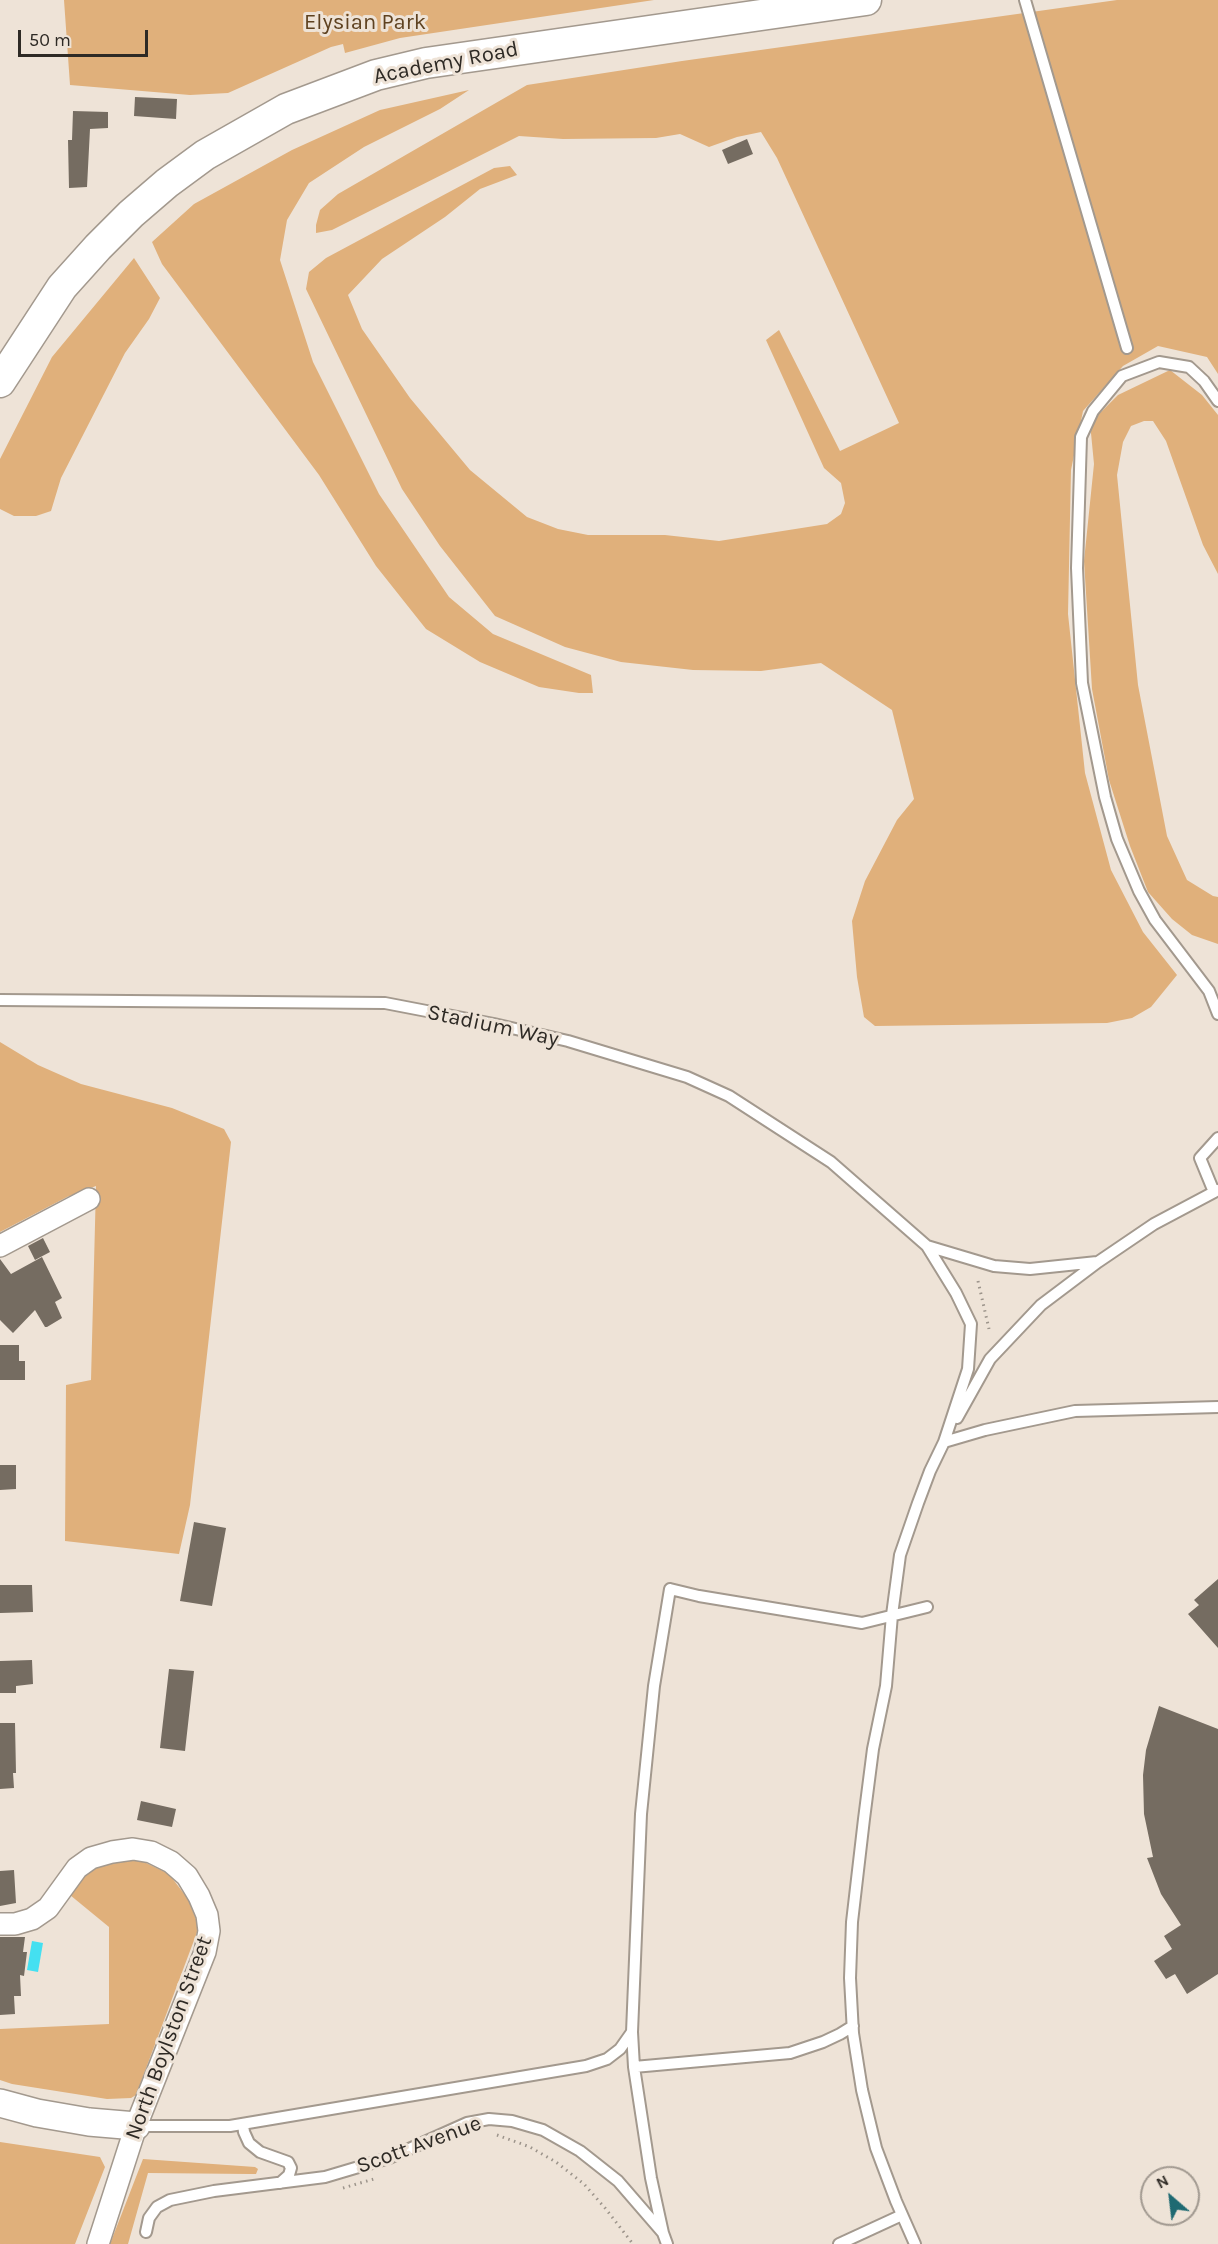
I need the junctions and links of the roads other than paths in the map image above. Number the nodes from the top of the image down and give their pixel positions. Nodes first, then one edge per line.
1 (1025, 0) edge
2 (859, 1) edge
3 (1127, 348) dead end
4 (0, 382) edge
5 (1218, 401) edge
6 (0, 1000) edge
7 (1218, 1014) edge
8 (1218, 1138) edge
9 (1216, 1191) edge
10 (89, 1199) dead end
11 (0, 1246) edge
12 (927, 1246) junction
13 (1098, 1262) junction
14 (1218, 1407) edge
15 (944, 1442) junction
16 (927, 1607) dead end
17 (892, 1615) junction
18 (0, 1924) edge
19 (853, 2026) junction
20 (632, 2032) junction
21 (634, 2067) junction
22 (0, 2103) edge
23 (243, 2124) junction
24 (136, 2126) junction
25 (280, 2183) junction
26 (902, 2216) junction
27 (146, 2232) dead end
28 (665, 2239) edge
29 (98, 2244) edge
30 (839, 2244) edge
31 (915, 2244) edge

1 - 3 lane
2 - 4 main road, Academy Road
5 - 7 lane
6 - 12 lane, Stadium Way
8 - 9 lane
9 - 13 lane
10 - 11 street
12 - 13 lane, Stadium Way
12 - 15 lane, Stadium Way
13 - 15 lane
14 - 15 lane
15 - 17 lane
16 - 17 lane
17 - 19 lane
17 - 20 lane
18 - 24 street, North Boylston Street
19 - 21 lane
19 - 26 lane
20 - 21 lane
20 - 23 lane
21 - 28 lane
22 - 24 street
23 - 24 lane
23 - 25 lane
24 - 29 street, North Boylston Street
25 - 27 lane, Scott Avenue
25 - 28 lane, Scott Avenue
26 - 30 lane
26 - 31 lane

